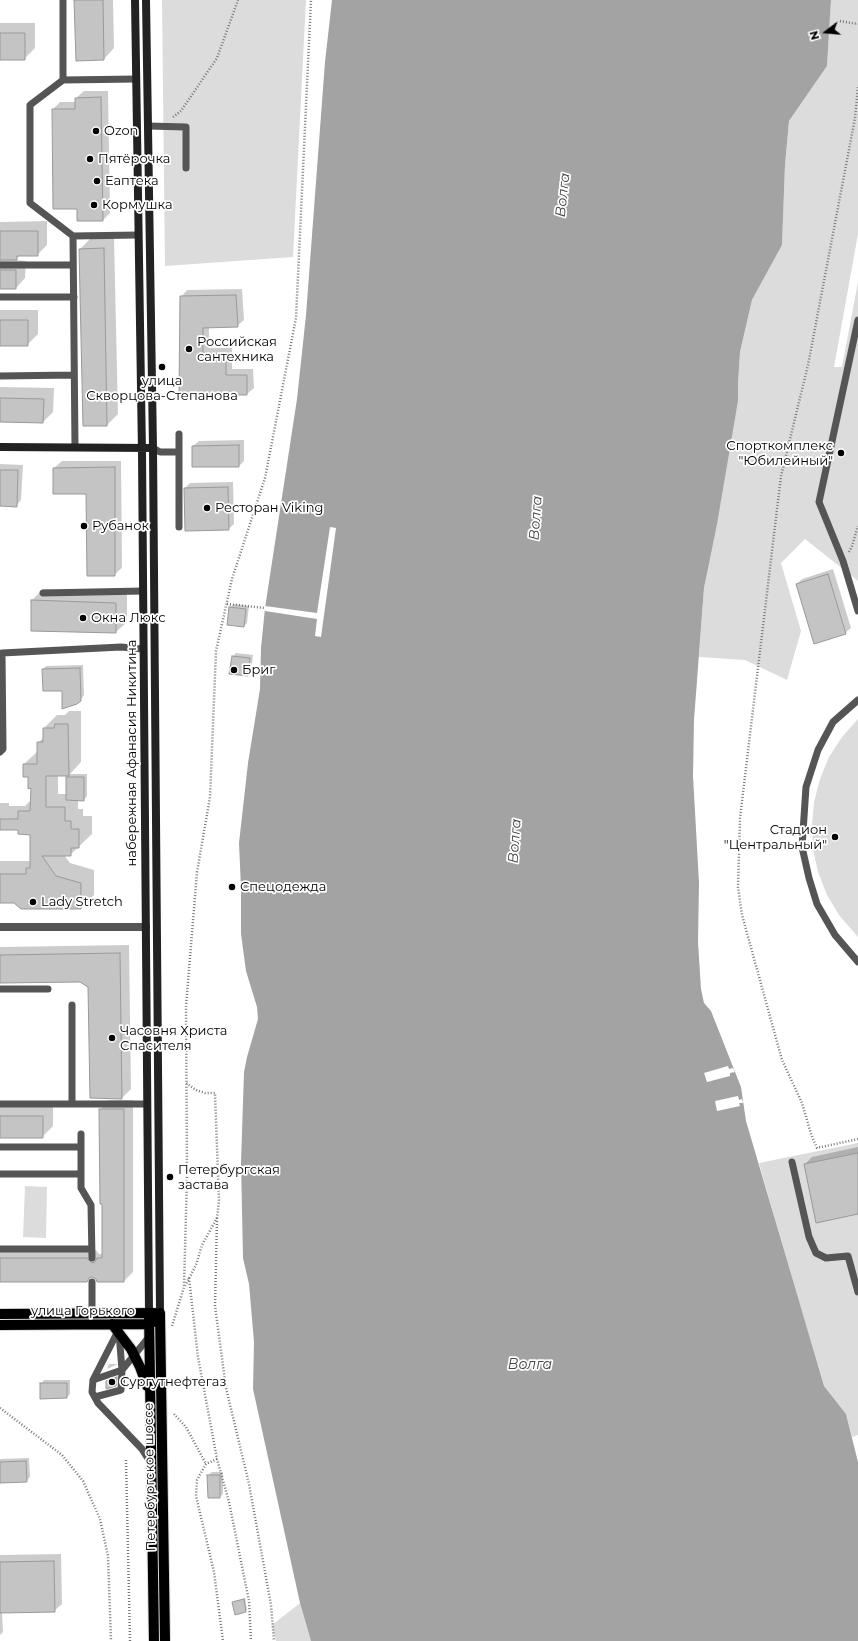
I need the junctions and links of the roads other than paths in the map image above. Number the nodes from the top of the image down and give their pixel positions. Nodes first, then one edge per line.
1 (63, 0) edge
2 (135, 0) edge
3 (146, 0) edge
4 (136, 79) junction
5 (63, 80) junction
6 (148, 126) junction
7 (186, 168) dead end
8 (138, 235) junction
9 (73, 236) junction
10 (0, 265) edge
11 (73, 265) junction
12 (0, 297) edge
13 (74, 297) junction
14 (858, 320) edge
15 (74, 375) junction
16 (0, 376) edge
17 (179, 434) dead end
18 (0, 447) edge
19 (75, 447) junction
20 (142, 448) junction
21 (153, 448) junction
22 (179, 452) junction
23 (179, 527) dead end
24 (143, 591) junction
25 (44, 593) dead end
26 (858, 611) edge
27 (143, 649) junction
28 (858, 700) edge
29 (0, 752) edge
30 (146, 927) junction
31 (0, 928) edge
32 (858, 962) edge
33 (0, 989) edge
34 (48, 989) dead end
35 (72, 1005) dead end
36 (0, 1104) edge
37 (72, 1104) junction
38 (147, 1104) junction
39 (81, 1134) dead end
40 (0, 1147) edge
41 (81, 1147) junction
42 (792, 1162) dead end
43 (0, 1174) edge
44 (82, 1174) junction
45 (0, 1249) edge
46 (91, 1249) junction
47 (92, 1258) dead end
48 (92, 1282) dead end
49 (858, 1292) edge
50 (149, 1313) junction
51 (160, 1313) junction
52 (0, 1314) edge
53 (92, 1314) junction
54 (149, 1324) junction
55 (0, 1325) edge
56 (115, 1327) junction
57 (149, 1337) junction
58 (134, 1355) junction
59 (122, 1370) junction
60 (93, 1380) junction
61 (150, 1394) junction
62 (95, 1397) junction
63 (151, 1464) junction
64 (154, 1641) edge
65 (165, 1641) edge

1 - 5 lane
2 - 4 main road, набережная Афанасия Никитина
3 - 6 main road, набережная Афанасия Никитина
4 - 5 lane
4 - 8 main road, набережная Афанасия Никитина
5 - 9 lane
6 - 7 lane
6 - 21 main road, набережная Афанасия Никитина
8 - 9 lane
8 - 20 main road, набережная Афанасия Никитина
9 - 11 lane
10 - 11 lane
11 - 13 lane
12 - 13 lane
13 - 15 lane
14 - 26 lane
15 - 16 lane
15 - 19 lane
17 - 22 lane
18 - 19 main road
19 - 20 main road
20 - 21 main road
20 - 24 main road, набережная Афанасия Никитина
21 - 22 lane
21 - 51 main road, набережная Афанасия Никитина
22 - 23 lane
24 - 25 lane
24 - 27 main road, набережная Афанасия Никитина
27 - 29 lane
27 - 30 main road, набережная Афанасия Никитина
28 - 32 lane
30 - 31 street
30 - 38 main road, набережная Афанасия Никитина
33 - 34 lane
35 - 37 lane
36 - 37 lane
37 - 38 lane
38 - 50 main road, набережная Афанасия Никитина
39 - 41 lane
40 - 41 lane
41 - 44 lane
42 - 49 lane
43 - 44 lane
44 - 46 lane
45 - 46 lane
46 - 47 lane
48 - 53 lane
50 - 51 main road
50 - 53 main road
50 - 54 main road, Петербургское шоссе
51 - 54 main road, улица Горького
51 - 65 main road, Петербургское шоссе
52 - 53 main road
54 - 56 main road, улица Горького
54 - 57 main road, Петербургское шоссе
55 - 56 main road, улица Горького
56 - 58 main road
56 - 59 lane
56 - 60 lane
57 - 58 lane
57 - 61 main road, Петербургское шоссе
58 - 59 lane
58 - 61 main road
59 - 60 lane
59 - 62 lane
60 - 62 lane
61 - 63 main road, Петербургское шоссе
62 - 63 lane
63 - 64 main road, Петербургское шоссе

